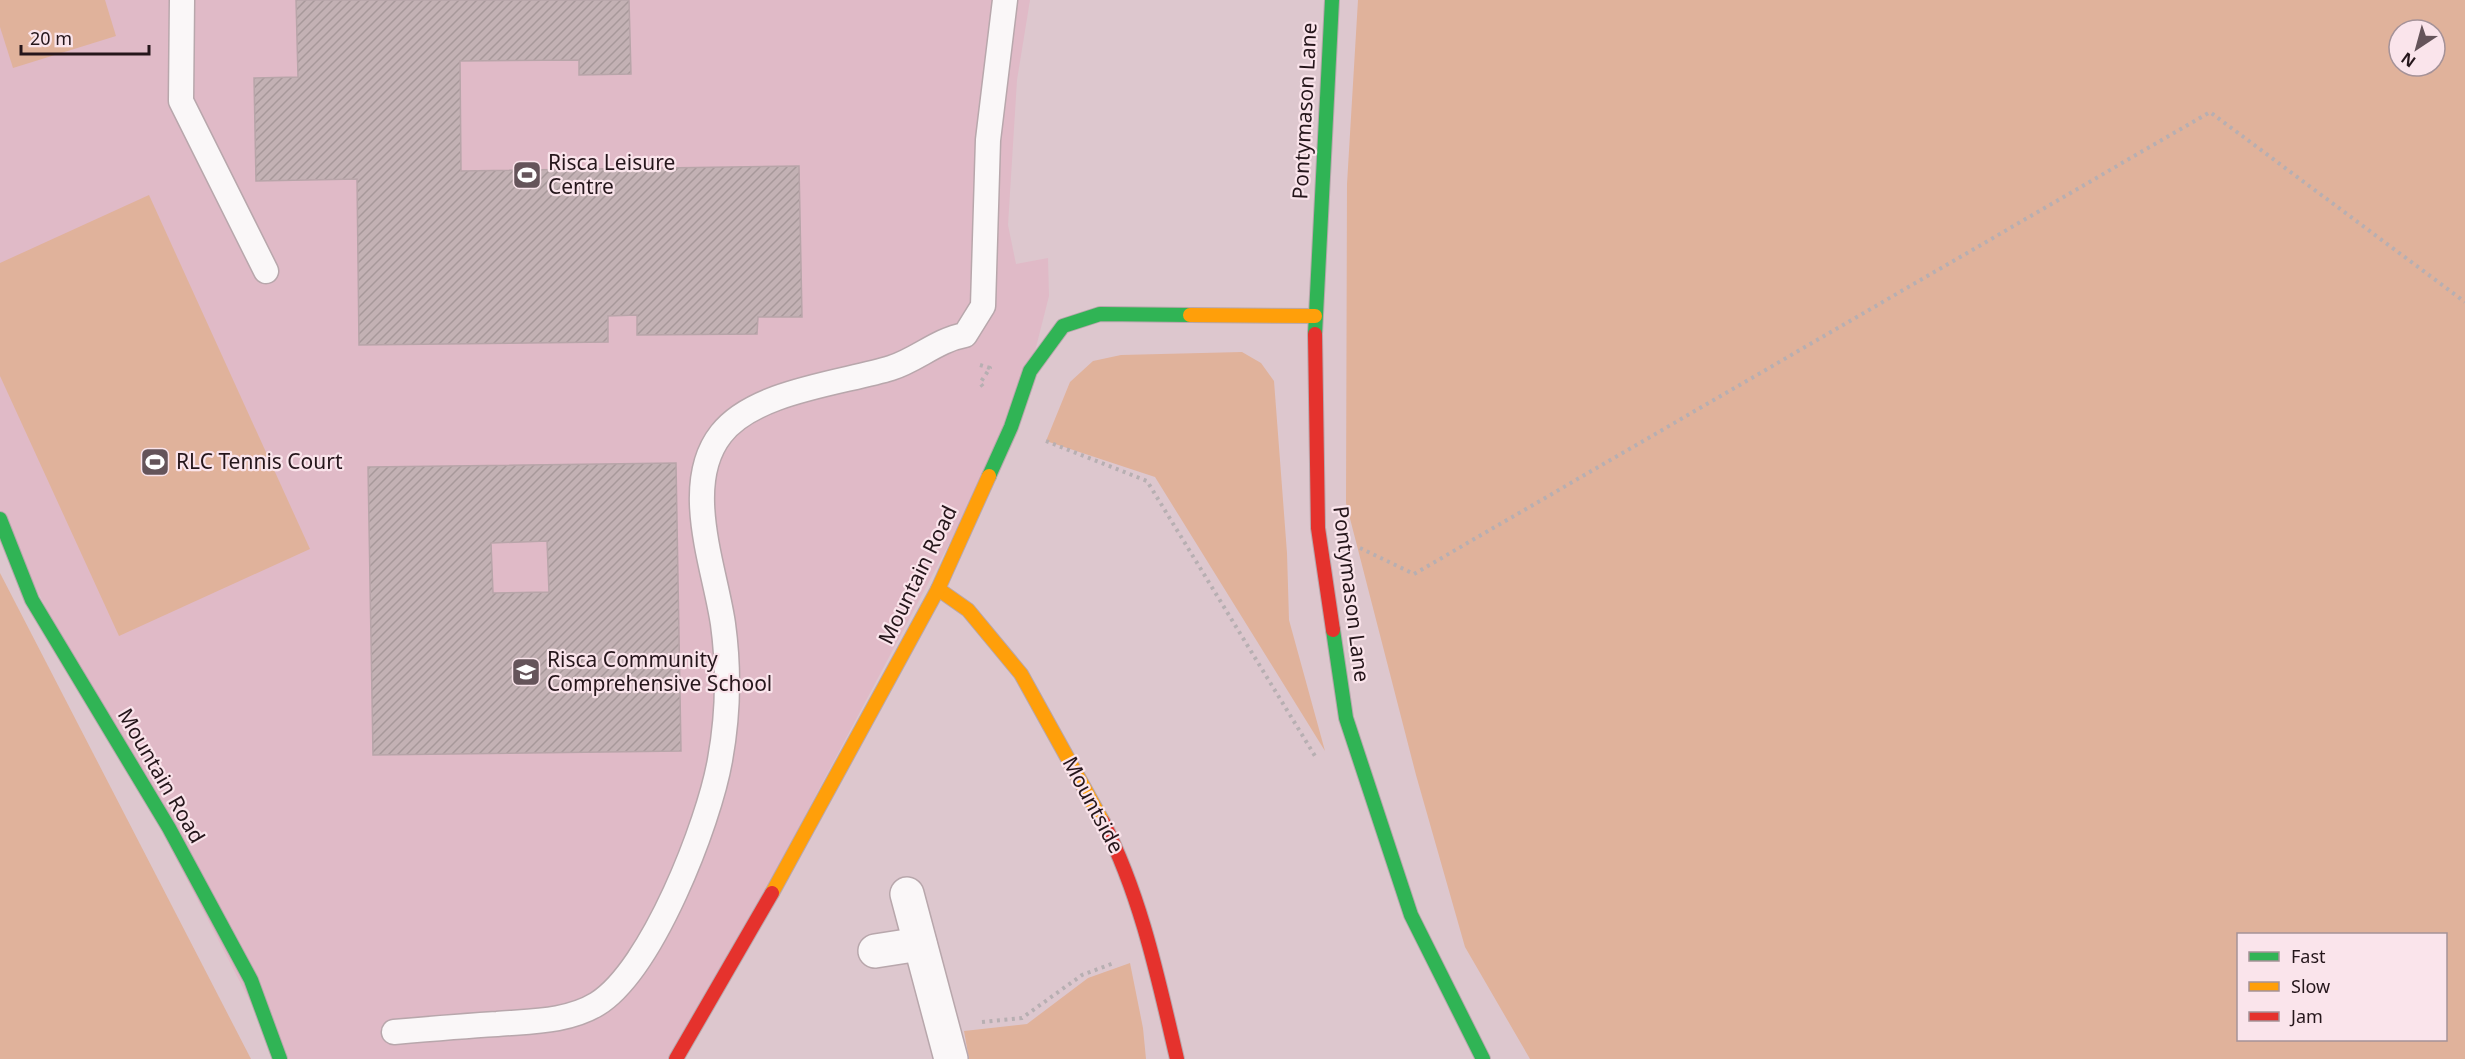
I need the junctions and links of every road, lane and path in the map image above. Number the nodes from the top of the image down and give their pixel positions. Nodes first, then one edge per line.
1 (182, 0) edge
2 (1005, 0) edge
3 (1332, 0) edge
4 (266, 271) dead end
5 (2465, 302) edge
6 (1315, 316) junction
7 (1011, 427) junction
8 (0, 519) edge
9 (1318, 528) junction
10 (938, 589) junction
11 (1318, 760) dead end
12 (907, 894) dead end
13 (920, 944) junction
14 (1150, 948) junction
15 (875, 951) dead end
16 (942, 1027) junction
17 (394, 1032) dead end
18 (280, 1059) edge
19 (676, 1059) edge
20 (951, 1059) edge
21 (1177, 1059) edge
22 (1483, 1059) edge

1 - 4 lane
2 - 17 lane
3 - 6 street, Pontymason Lane
5 - 9 path
6 - 7 street, Mountain Road
6 - 9 street, Pontymason Lane
7 - 10 street, Mountain Road
7 - 11 path
8 - 18 street, Mountain Road
9 - 22 street, Pontymason Lane
10 - 14 street, Mountside
10 - 19 street, Mountain Road
12 - 13 street
13 - 15 street
13 - 16 street
14 - 16 path
14 - 21 street, Mountside
16 - 20 street

